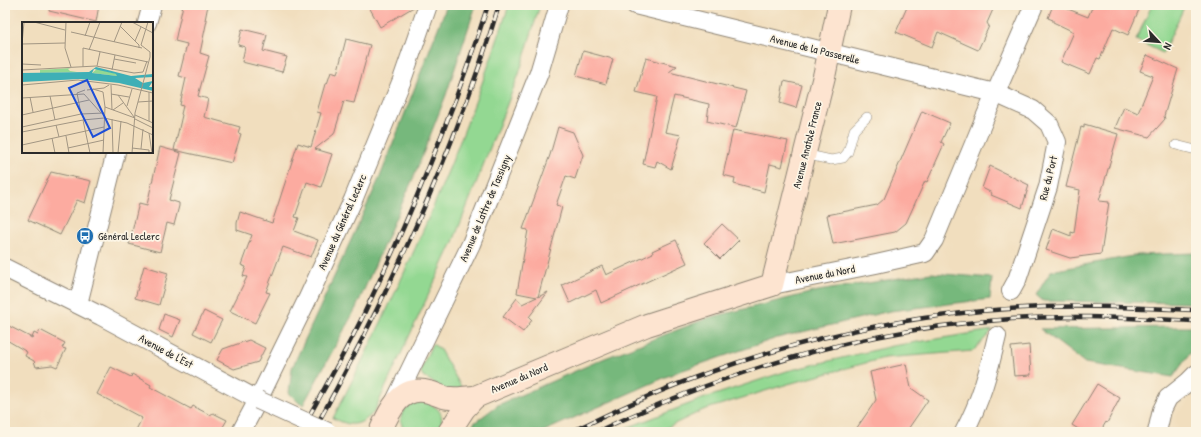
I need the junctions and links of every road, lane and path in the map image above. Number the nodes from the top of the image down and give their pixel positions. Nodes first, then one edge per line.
1 (152, 5) edge
2 (428, 5) edge
3 (559, 5) edge
4 (635, 5) edge
5 (839, 5) edge
6 (1034, 5) edge
7 (147, 22) edge
8 (829, 52) junction
9 (995, 93) junction
10 (867, 117) dead end
11 (1176, 145) dead end
12 (1196, 150) edge
13 (116, 153) edge
14 (804, 154) junction
15 (5, 268) edge
16 (772, 285) junction
17 (1011, 290) dead end
18 (78, 304) junction
19 (997, 336) dead end
20 (1196, 374) edge
21 (439, 396) junction
22 (474, 397) junction
23 (258, 400) junction
24 (394, 404) junction
25 (450, 431) edge
26 (241, 432) edge
27 (328, 432) edge
28 (380, 432) edge
29 (964, 432) edge
30 (1157, 432) edge

1 - 7 street
2 - 23 street, Avenue du Général Leclerc
3 - 24 street, Avenue de Lattre de Tassigny
4 - 8 street, Avenue de la Passerelle
5 - 8 street, Avenue Anatole France
6 - 9 street, Avenue du Nord
8 - 9 street, Avenue de la Passerelle
8 - 14 street, Avenue Anatole France
9 - 16 street, Avenue du Nord
9 - 17 street, Rue du Port
10 - 14 lane
11 - 12 lane
13 - 18 street
14 - 16 street, Avenue Anatole France
15 - 18 street, Avenue de l'Est
16 - 22 street, Avenue du Nord
18 - 23 street, Avenue de l'Est
19 - 29 street
20 - 30 street
21 - 22 street
21 - 24 street
21 - 25 street
22 - 25 street
23 - 26 street, Avenue du Général Leclerc
23 - 27 street, Avenue de l'Est, bridge
24 - 28 street

